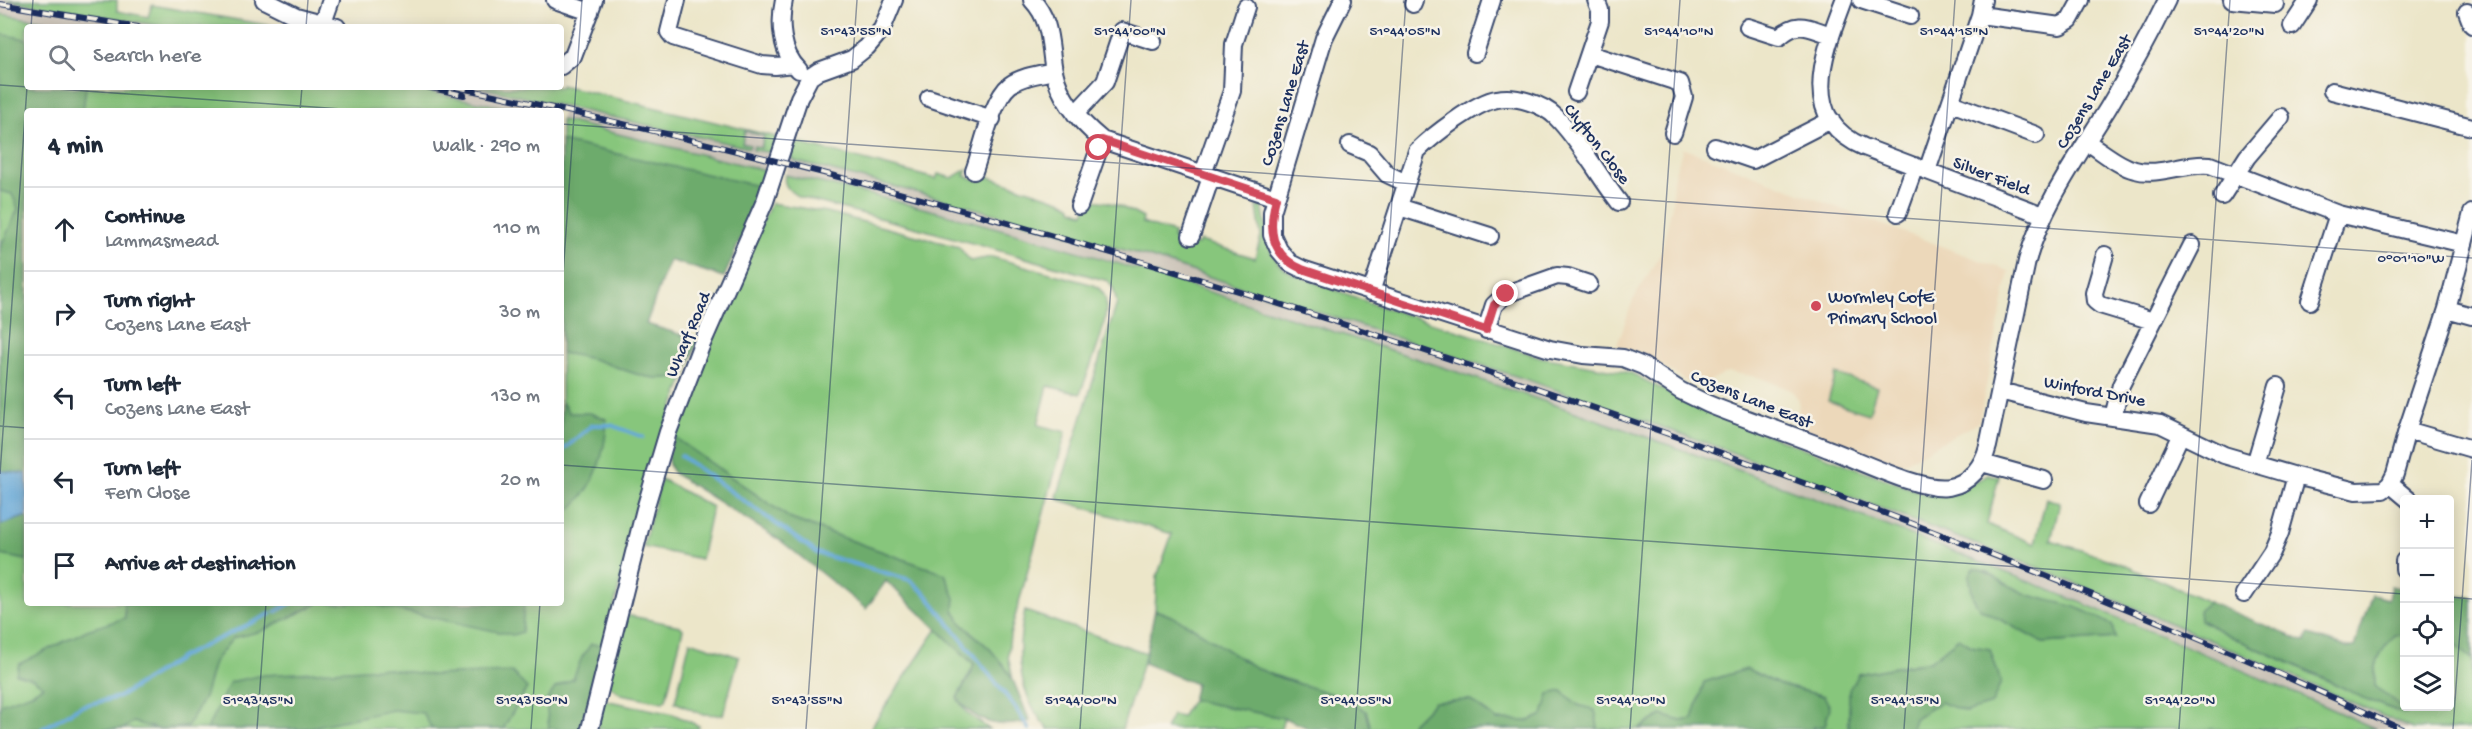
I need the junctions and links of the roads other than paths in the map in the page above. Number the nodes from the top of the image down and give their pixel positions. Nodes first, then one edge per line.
1 (264, 0) edge
2 (331, 0) edge
3 (555, 0) edge
4 (677, 0) edge
5 (784, 0) edge
6 (894, 0) edge
7 (1032, 0) edge
8 (1344, 0) edge
9 (1492, 0) edge
10 (1596, 0) edge
11 (1844, 0) edge
12 (1861, 0) edge
13 (2081, 0) edge
14 (2168, 0) edge
15 (2232, 0) edge
16 (2309, 0) edge
17 (2275, 4) dead end
18 (592, 6) edge
19 (1246, 7) dead end
20 (1982, 8) edge
21 (1910, 16) dead end
22 (326, 24) edge
23 (330, 24) edge
24 (2292, 26) dead end
25 (1748, 27) dead end
26 (1831, 35) junction
27 (1153, 41) dead end
28 (1475, 52) dead end
29 (1590, 54) junction
30 (564, 64) edge
31 (793, 64) junction
32 (1054, 71) junction
33 (810, 77) junction
34 (2332, 90) dead end
35 (1576, 92) dead end
36 (929, 98) dead end
37 (1951, 103) junction
38 (1075, 114) junction
39 (2281, 117) dead end
40 (992, 119) junction
41 (1831, 120) junction
42 (2472, 127) edge
43 (1673, 133) dead end
44 (2036, 135) dead end
45 (1102, 140) junction
46 (2087, 142) junction
47 (1350, 146) dead end
48 (1715, 147) dead end
49 (1921, 168) junction
50 (974, 171) dead end
51 (2236, 175) junction
52 (1207, 176) junction
53 (1406, 183) junction
54 (2222, 196) dead end
55 (1276, 198) junction
56 (1619, 202) dead end
57 (1079, 206) dead end
58 (1399, 207) junction
59 (1898, 213) dead end
60 (2472, 213) edge
61 (2043, 214) junction
62 (2338, 214) junction
63 (1191, 236) dead end
64 (1490, 236) dead end
65 (2464, 244) junction
66 (2192, 245) dead end
67 (2105, 255) dead end
68 (1589, 284) dead end
69 (1371, 292) junction
70 (2310, 301) dead end
71 (2447, 309) junction
72 (2472, 316) edge
73 (2153, 321) junction
74 (1486, 330) junction
75 (2278, 386) dead end
76 (2000, 391) junction
77 (2113, 417) junction
78 (2407, 430) junction
79 (2181, 434) junction
80 (2472, 449) edge
81 (1982, 463) junction
82 (2255, 464) junction
83 (2296, 476) junction
84 (2044, 480) dead end
85 (2390, 484) junction
86 (2403, 495) edge
87 (2148, 504) dead end
88 (2244, 594) dead end
89 (590, 729) edge

1 - 22 street
2 - 23 street
3 - 18 street
4 - 31 street
5 - 31 street
6 - 33 street
7 - 32 street
8 - 55 street, Cozens Lane East
9 - 28 street
10 - 29 street
11 - 26 street, Silver Field
12 - 21 street
13 - 20 street, Silver Field
14 - 46 street, Cozens Lane East
15 - 17 street
16 - 24 street
18 - 30 street
19 - 52 street
20 - 37 street, Silver Field
25 - 26 street
26 - 41 street, Silver Field
27 - 38 street
29 - 35 street
29 - 43 street
31 - 33 street
32 - 38 street
32 - 40 street
33 - 89 street, Wharf Road
34 - 42 street
36 - 40 street
37 - 44 street
37 - 49 street, Silver Field
38 - 45 street
39 - 51 street
40 - 50 street
41 - 48 street
41 - 49 street, Silver Field
45 - 52 street
45 - 57 street
46 - 51 street
46 - 61 street, Cozens Lane East
47 - 53 street
49 - 59 street, Silver Field
49 - 61 street, Silver Field
51 - 54 street
51 - 62 street
52 - 55 street
52 - 63 street
53 - 56 street, Clyfton Close
53 - 58 street, Clyfton Close
55 - 69 street, Cozens Lane East
58 - 64 street
58 - 69 street, Clyfton Close
60 - 65 street
61 - 76 street, Cozens Lane East
62 - 65 street
62 - 70 street
65 - 71 street
66 - 73 street
67 - 73 street
68 - 74 street
69 - 74 street, Cozens Lane East
71 - 72 street
71 - 78 street
73 - 77 street
74 - 81 street, Cozens Lane East
75 - 82 street
76 - 77 street, Winford Drive
76 - 81 street, Cozens Lane East
77 - 79 street, Winford Drive
78 - 80 street
78 - 85 street
79 - 82 street, Winford Drive
79 - 87 street
81 - 84 street
82 - 83 street, Winford Drive
83 - 85 street, Winford Drive
83 - 88 street
85 - 86 street

